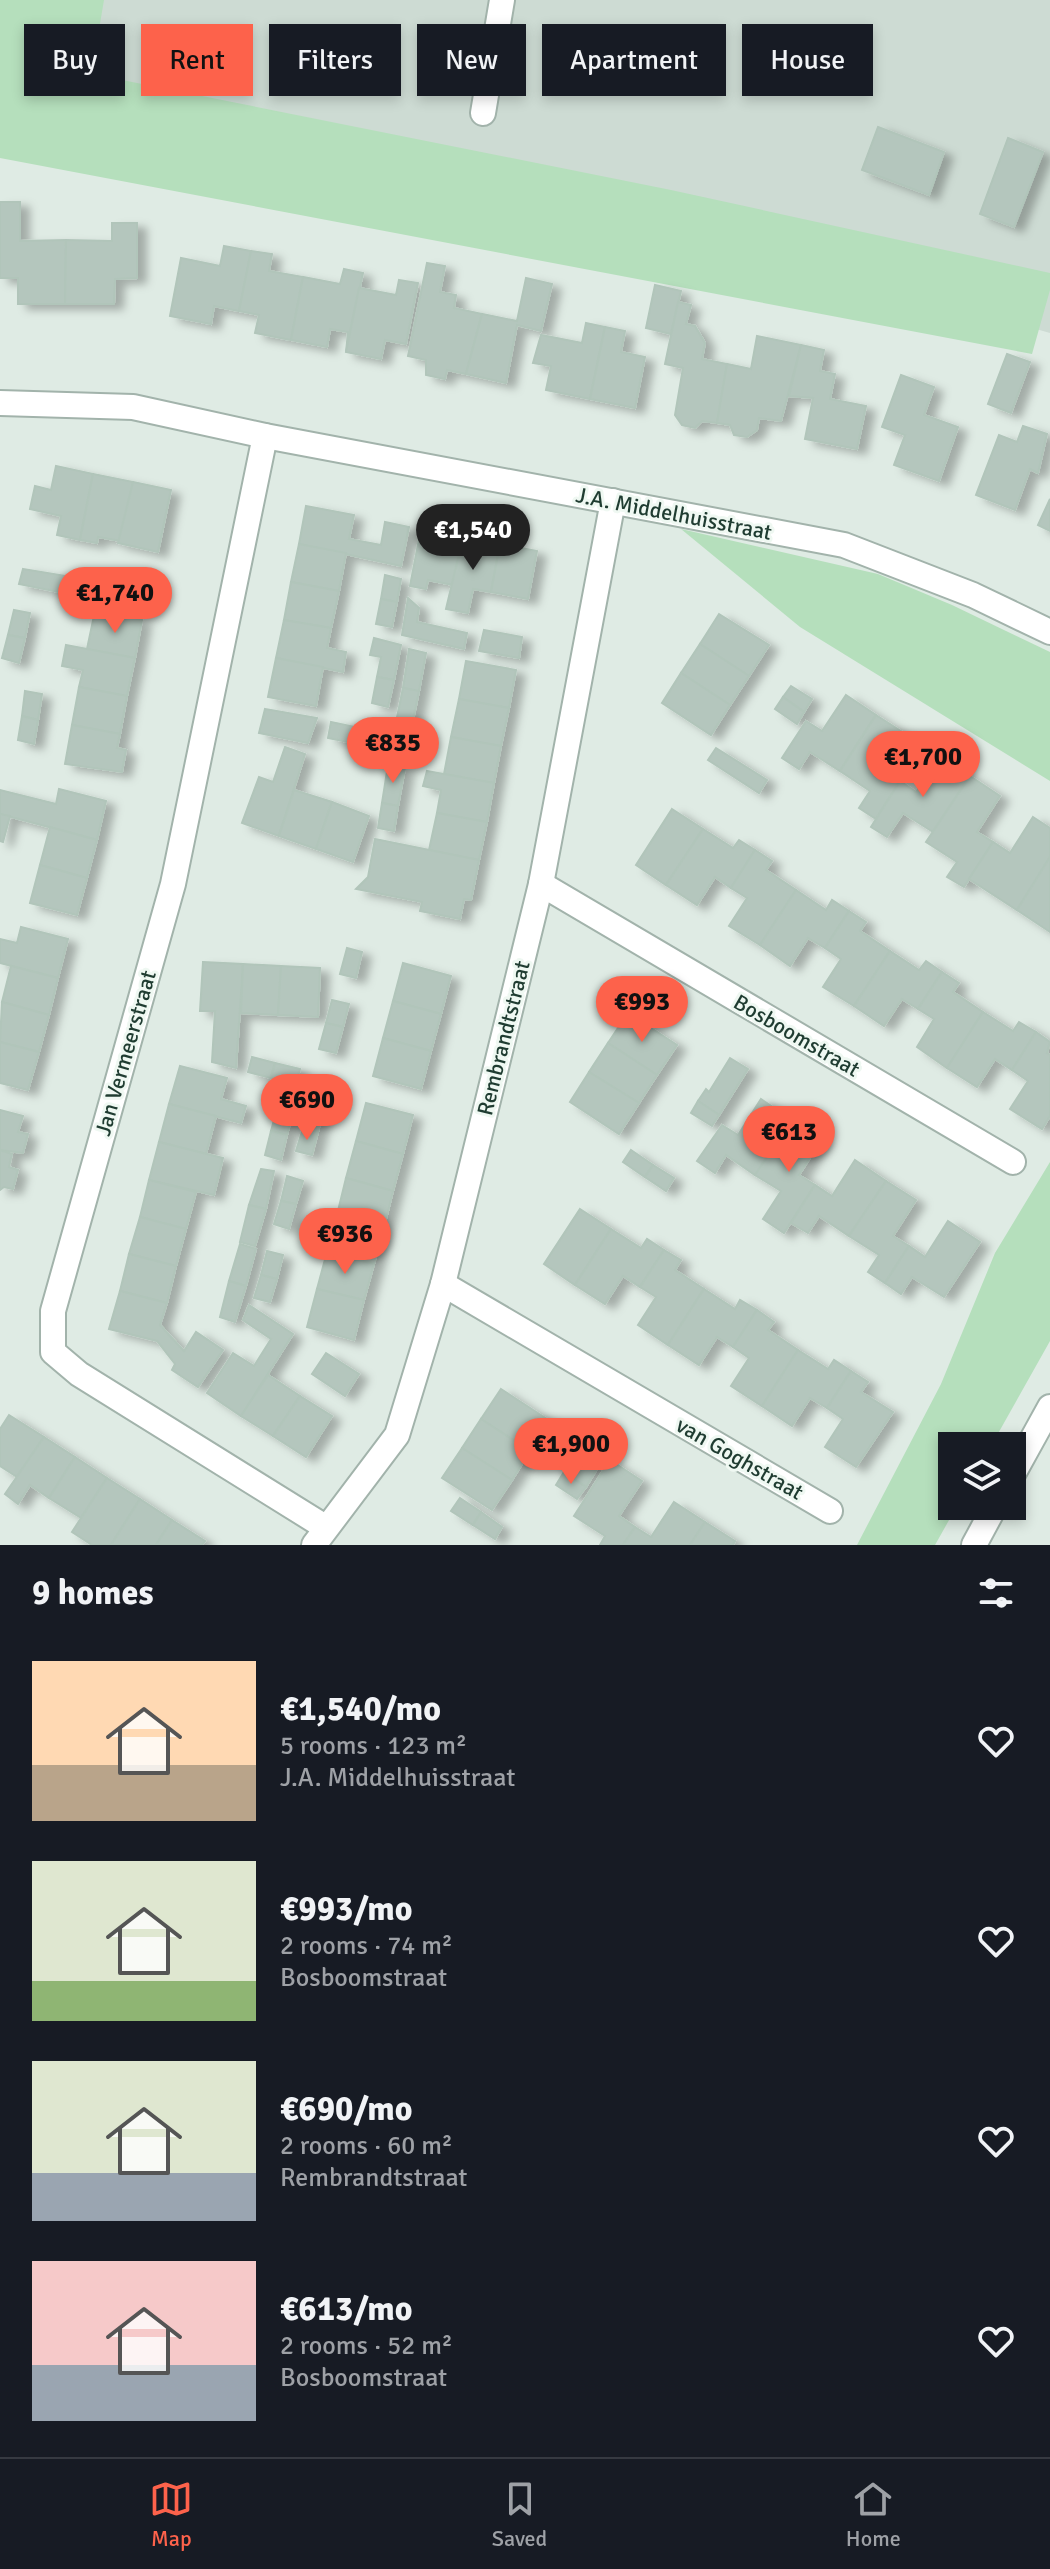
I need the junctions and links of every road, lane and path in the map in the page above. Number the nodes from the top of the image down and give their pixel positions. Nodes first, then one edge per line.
1 (502, 0) edge
2 (483, 113) dead end
3 (0, 403) edge
4 (265, 436) junction
5 (613, 501) junction
6 (1050, 632) edge
7 (541, 884) junction
8 (1013, 1162) dead end
9 (443, 1284) junction
10 (1050, 1407) edge
11 (1026, 1451) edge
12 (830, 1511) dead end
13 (987, 1520) edge
14 (320, 1536) edge
15 (974, 1545) edge

1 - 2 street
3 - 4 street, J.A. Middelhuisstraat
4 - 5 street, J.A. Middelhuisstraat
4 - 14 street, Jan Vermeerstraat
5 - 6 street, J.A. Middelhuisstraat
5 - 7 street, Rembrandtstraat
7 - 8 street, Bosboomstraat
7 - 9 street, Rembrandtstraat
9 - 12 street, van Goghstraat
9 - 14 street, Rembrandtstraat
10 - 11 street
13 - 15 street

